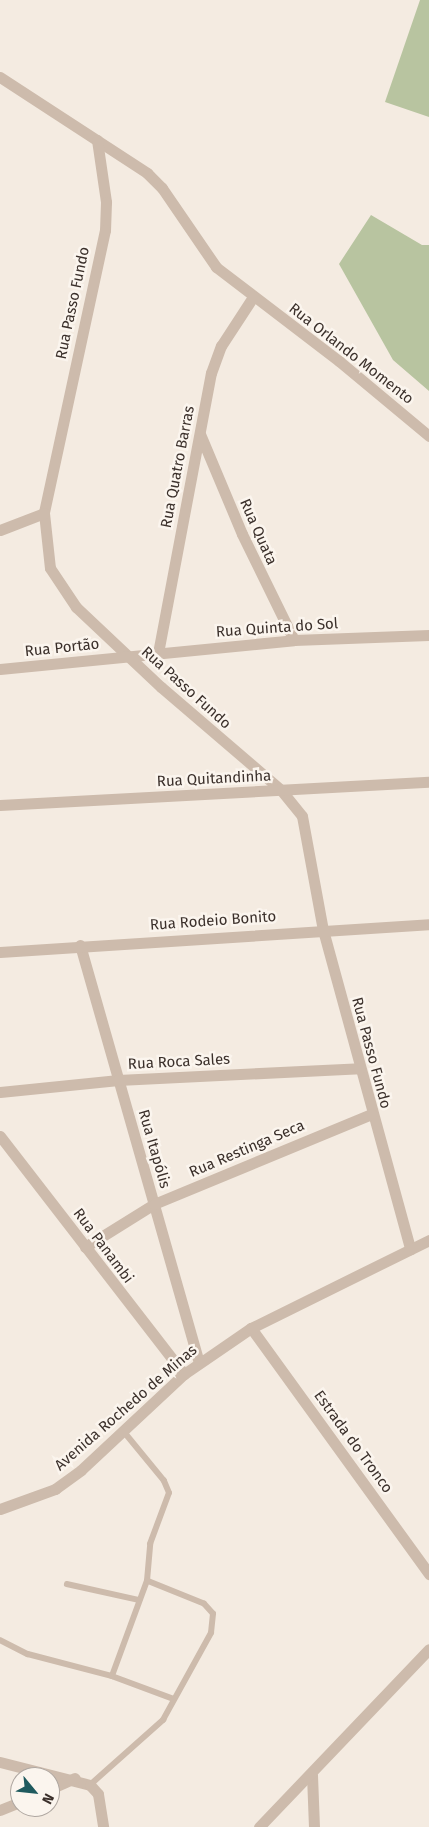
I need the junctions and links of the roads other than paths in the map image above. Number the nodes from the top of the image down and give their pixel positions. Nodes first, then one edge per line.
1 (0, 77) edge
2 (97, 140) junction
3 (253, 297) junction
4 (200, 434) junction
5 (429, 436) edge
6 (44, 513) junction
7 (0, 530) edge
8 (429, 635) edge
9 (294, 640) junction
10 (158, 653) junction
11 (127, 656) junction
12 (0, 669) edge
13 (429, 782) edge
14 (281, 790) junction
15 (0, 805) edge
16 (429, 924) edge
17 (323, 930) junction
18 (80, 945) junction
19 (0, 952) edge
20 (360, 1068) junction
21 (118, 1080) junction
22 (0, 1092) edge
23 (371, 1114) junction
24 (0, 1136) edge
25 (154, 1204) junction
26 (429, 1240) edge
27 (85, 1247) junction
28 (410, 1248) junction
29 (251, 1328) junction
30 (200, 1362) junction
31 (184, 1374) junction
32 (122, 1431) junction
33 (0, 1510) edge
34 (429, 1574) edge
35 (147, 1581) junction
36 (67, 1584) dead end
37 (139, 1600) junction
38 (0, 1640) edge
39 (429, 1649) edge
40 (112, 1676) junction
41 (174, 1699) junction
42 (0, 1762) edge
43 (312, 1775) junction
44 (75, 1778) junction
45 (90, 1784) junction
46 (60, 1785) edge
47 (103, 1827) edge
48 (259, 1827) edge
49 (314, 1827) edge

1 - 2 street, Rua Orlando Momento
2 - 3 street, Rua Orlando Momento
2 - 6 street, Rua Passo Fundo
3 - 4 street, Rua Quatro Barras
3 - 5 street, Rua Orlando Momento
4 - 9 street, Rua Quata
4 - 10 street, Rua Quatro Barras
6 - 7 street
6 - 11 street, Rua Passo Fundo
8 - 9 street, Rua Quinta do Sol
9 - 10 street, Rua Quinta do Sol
10 - 11 street, Rua Quinta do Sol
11 - 12 street, Rua Portão
11 - 14 street, Rua Passo Fundo
13 - 14 street, Rua Quitandinha
14 - 15 street, Rua Quitandinha
14 - 17 street, Rua Passo Fundo
16 - 17 street, Rua Rodeio Bonito
17 - 18 street, Rua Rodeio Bonito
17 - 20 street, Rua Passo Fundo
18 - 19 street, Rua Rodeio Bonito
18 - 21 street, Rua Itapólis
20 - 21 street, Rua Roca Sales
20 - 23 street, Rua Passo Fundo
21 - 22 street, Rua Roca Sales
21 - 25 street, Rua Itapólis
23 - 25 street, Rua Restinga Seca
23 - 28 street, Rua Passo Fundo
24 - 27 street, Rua Panambi
25 - 27 street, Rua Restinga Seca
25 - 30 street, Rua Itapólis
26 - 28 street, Avenida Rochedo de Minas
27 - 31 street, Rua Panambi
28 - 29 street, Avenida Rochedo de Minas
29 - 30 street, Avenida Rochedo de Minas
29 - 34 street, Estrada do Tronco
30 - 31 street, Avenida Rochedo de Minas
31 - 32 street, Avenida Rochedo de Minas
32 - 33 street, Avenida Rochedo de Minas
32 - 35 lane
35 - 37 lane
35 - 41 lane
36 - 37 lane
37 - 40 lane
38 - 40 lane
39 - 43 street
40 - 41 lane
41 - 45 lane
42 - 44 street
43 - 48 street
43 - 49 street
44 - 45 street
44 - 46 street
45 - 47 street

